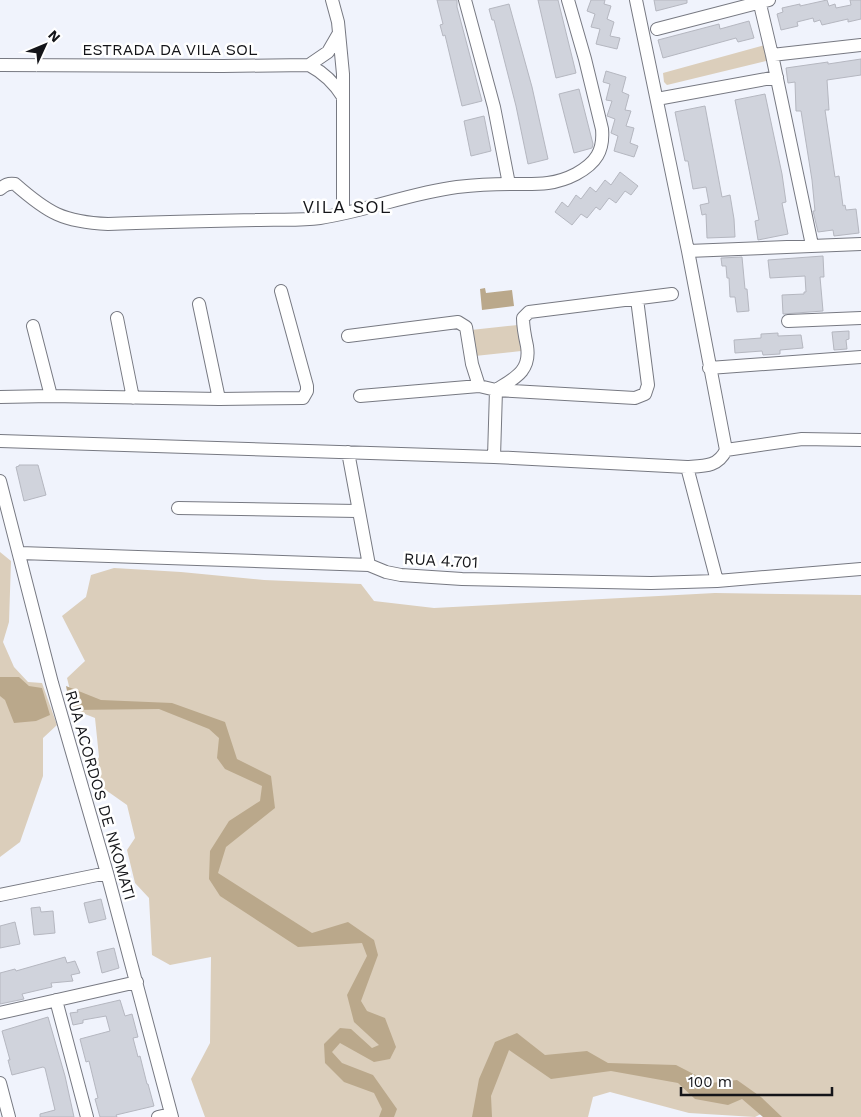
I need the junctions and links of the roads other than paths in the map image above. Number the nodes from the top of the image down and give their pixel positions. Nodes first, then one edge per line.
1 (332, 0) edge
2 (465, 0) edge
3 (568, 0) edge
4 (636, 0) edge
5 (762, 0) edge
6 (657, 29) dead end
7 (339, 32) junction
8 (861, 45) edge
9 (772, 55) junction
10 (0, 65) edge
11 (309, 65) junction
12 (777, 77) junction
13 (343, 97) junction
14 (657, 99) junction
15 (509, 184) junction
16 (0, 189) edge
17 (343, 213) junction
18 (861, 244) edge
19 (812, 245) junction
20 (688, 251) junction
21 (281, 291) dead end
22 (672, 294) dead end
23 (637, 299) junction
24 (199, 304) dead end
25 (116, 318) dead end
26 (861, 318) edge
27 (788, 321) dead end
28 (33, 326) dead end
29 (348, 336) dead end
30 (861, 357) edge
31 (709, 368) junction
32 (479, 386) junction
33 (496, 390) junction
34 (51, 396) junction
35 (360, 396) dead end
36 (0, 397) edge
37 (133, 398) junction
38 (219, 399) junction
39 (861, 440) edge
40 (0, 441) edge
41 (726, 450) junction
42 (348, 452) junction
43 (494, 457) junction
44 (687, 467) junction
45 (0, 481) edge
46 (178, 508) dead end
47 (357, 511) junction
48 (20, 553) junction
49 (369, 565) junction
50 (861, 569) edge
51 (717, 581) junction
52 (107, 873) junction
53 (0, 895) edge
54 (137, 982) junction
55 (56, 1000) junction
56 (0, 1013) edge
57 (0, 1084) edge
58 (171, 1115) edge
59 (10, 1117) edge
60 (87, 1117) edge
61 (158, 1117) edge

1 - 7 street
2 - 15 street
3 - 15 street
4 - 14 street
5 - 6 street
5 - 9 street
7 - 11 street
7 - 13 street
8 - 9 street
9 - 12 street
10 - 11 street, ESTRADA DA VILA SOL
11 - 13 street
12 - 14 street
12 - 19 street
13 - 17 street
14 - 20 street
15 - 17 street
16 - 17 street
18 - 19 street
19 - 20 street
20 - 31 street
21 - 38 street
22 - 23 street
23 - 33 street
23 - 33 street
24 - 38 street
25 - 37 street
26 - 27 street
28 - 34 street
29 - 32 street
30 - 31 street
31 - 41 street
32 - 33 street
32 - 35 street
33 - 43 street
34 - 36 street
34 - 37 street
37 - 38 street
39 - 41 street
40 - 42 street
41 - 44 street
42 - 43 street
42 - 47 street
43 - 44 street
44 - 51 street
45 - 48 street, RUA ACORDOS DE NKOMATI
46 - 47 street
47 - 49 street
48 - 49 street, RUA 4.701
48 - 52 street, RUA ACORDOS DE NKOMATI
49 - 51 street, RUA 4.701
50 - 51 street, RUA 4.701
52 - 53 street
52 - 54 street, RUA ACORDOS DE NKOMATI
54 - 55 street
54 - 58 street, RUA ACORDOS DE NKOMATI
55 - 56 street
55 - 60 street
57 - 59 street
58 - 61 street

